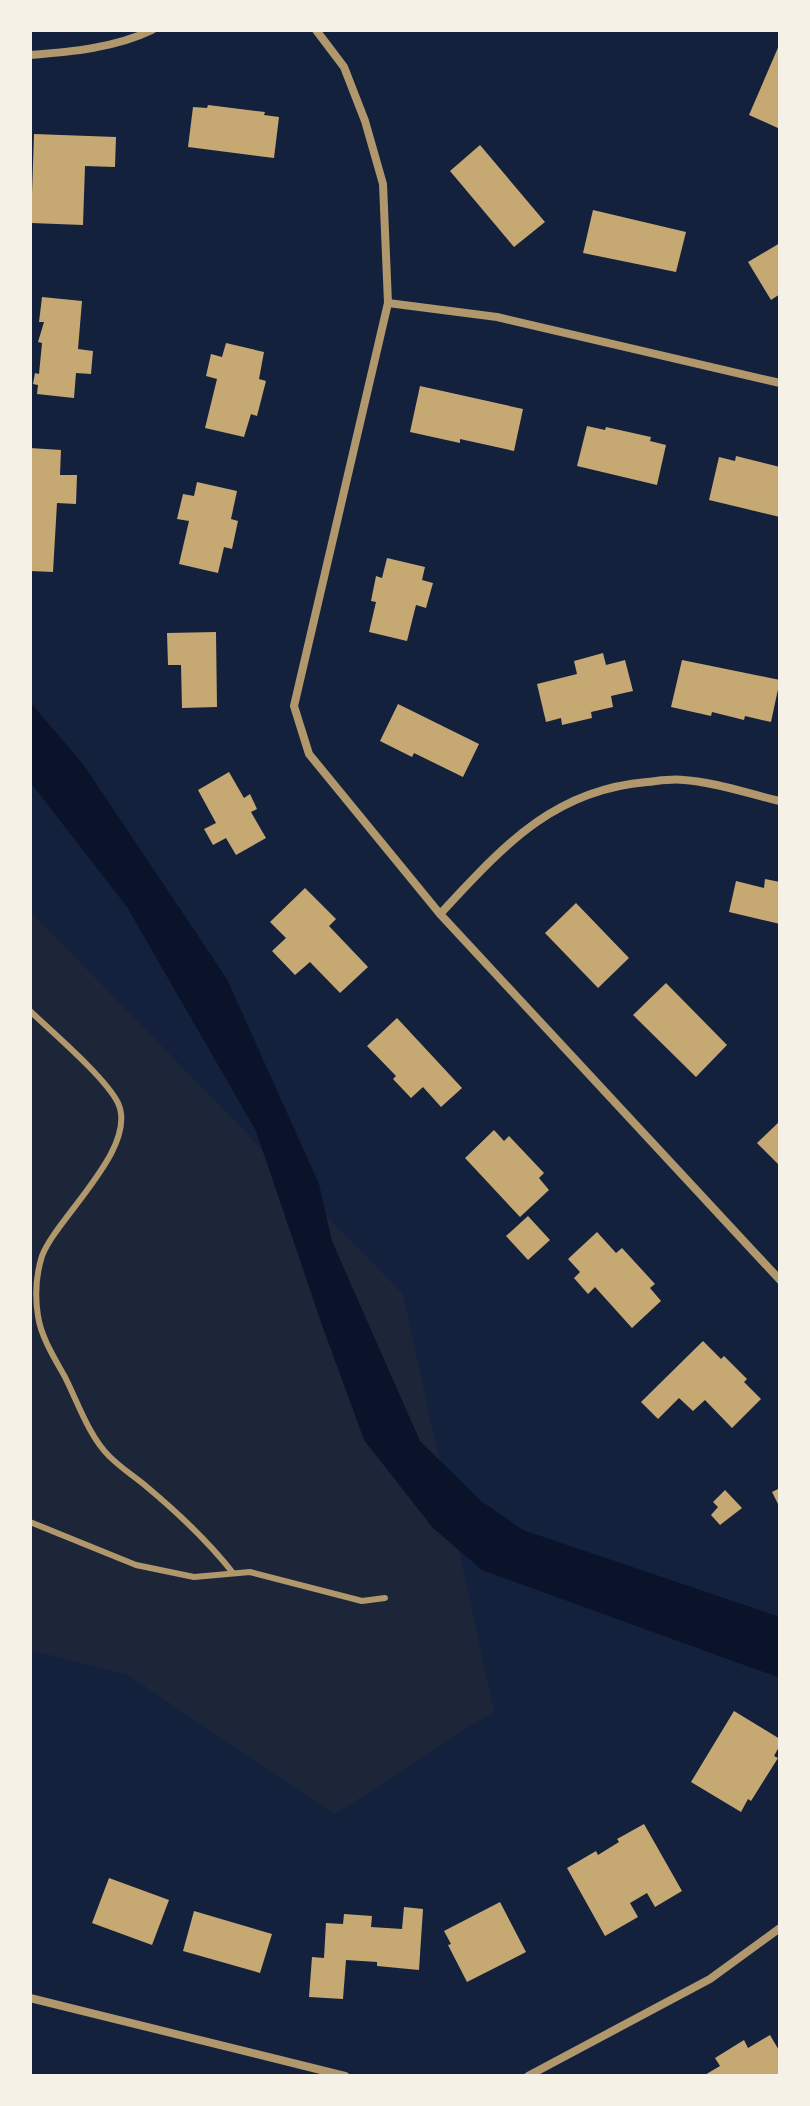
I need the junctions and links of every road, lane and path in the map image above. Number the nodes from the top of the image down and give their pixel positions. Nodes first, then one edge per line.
1 (152, 30) edge
2 (316, 30) edge
3 (30, 55) edge
4 (388, 303) junction
5 (780, 383) edge
6 (780, 801) edge
7 (440, 914) junction
8 (30, 1011) edge
9 (780, 1280) edge
10 (30, 1522) edge
11 (233, 1573) junction
12 (385, 1598) dead end
13 (780, 1928) edge
14 (30, 1998) edge
15 (345, 2076) edge
16 (528, 2076) edge

1 - 3 street
2 - 4 street
4 - 5 street
4 - 7 street
6 - 7 street
7 - 9 street
8 - 11 lane
10 - 11 lane
11 - 12 lane
13 - 16 street
14 - 15 street

